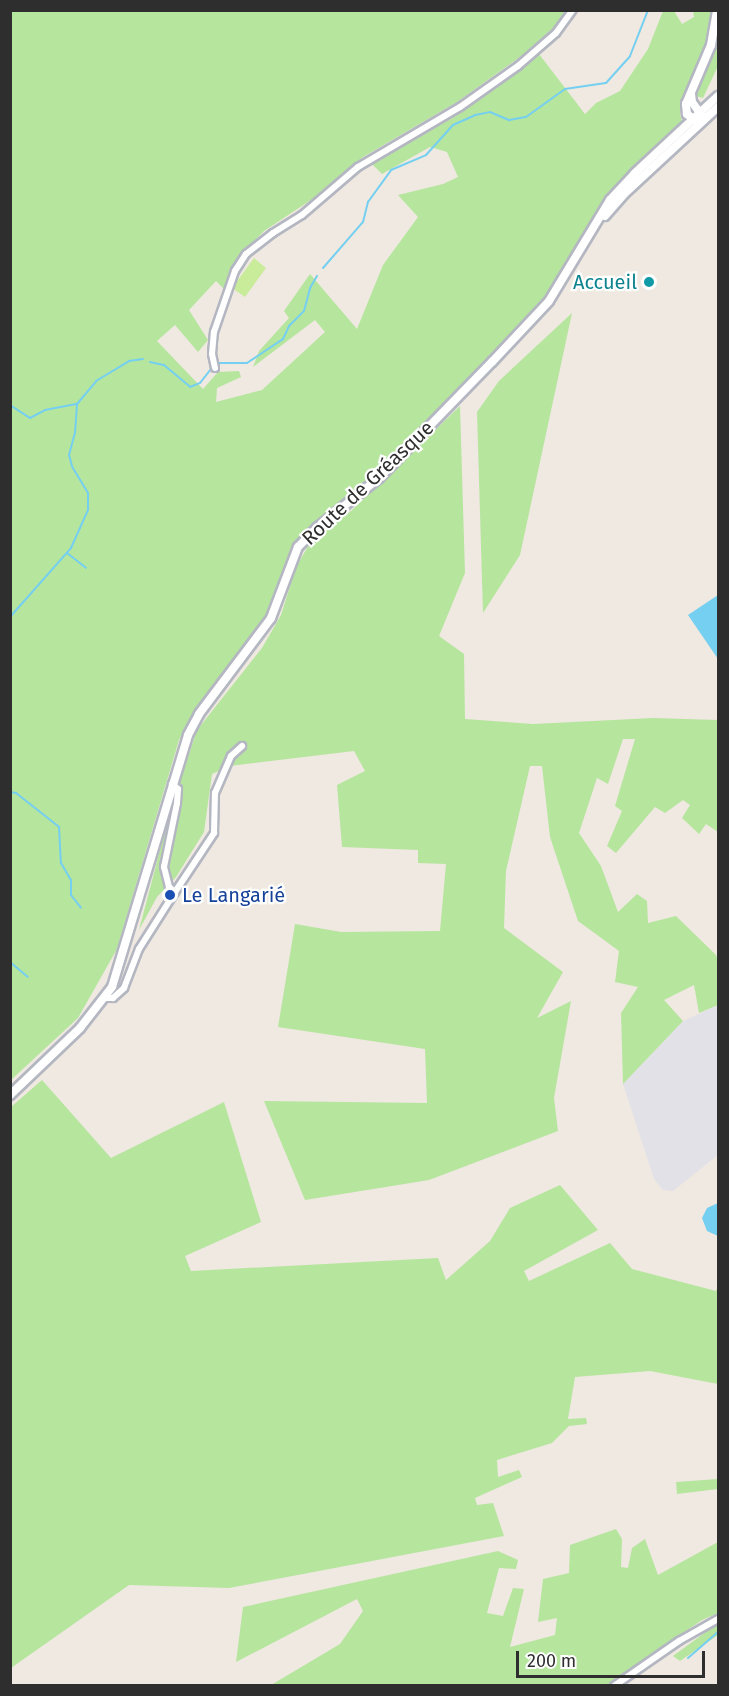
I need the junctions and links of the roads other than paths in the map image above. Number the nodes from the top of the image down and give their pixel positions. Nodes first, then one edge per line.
1 (573, 10) edge
2 (717, 10) edge
3 (691, 94) junction
4 (718, 96) edge
5 (718, 107) edge
6 (701, 113) junction
7 (692, 120) junction
8 (702, 123) junction
9 (587, 238) junction
10 (215, 368) dead end
11 (242, 746) dead end
12 (172, 784) junction
13 (175, 892) junction
14 (106, 998) junction
15 (10, 1095) edge
16 (718, 1619) edge
17 (614, 1686) edge

1 - 10 street
2 - 3 street
3 - 6 street
3 - 7 street
4 - 6 street, Route de Gréasque
5 - 8 street, Route de Gréasque
6 - 7 street, Route de Gréasque
6 - 8 street
7 - 8 street
7 - 9 street, Route de Gréasque
8 - 9 street, Route de Gréasque
9 - 12 street, Route de Gréasque
11 - 13 street
12 - 13 street
12 - 14 street, Route de Gréasque
13 - 14 street
14 - 15 street, Route de Gréasque
16 - 17 street

